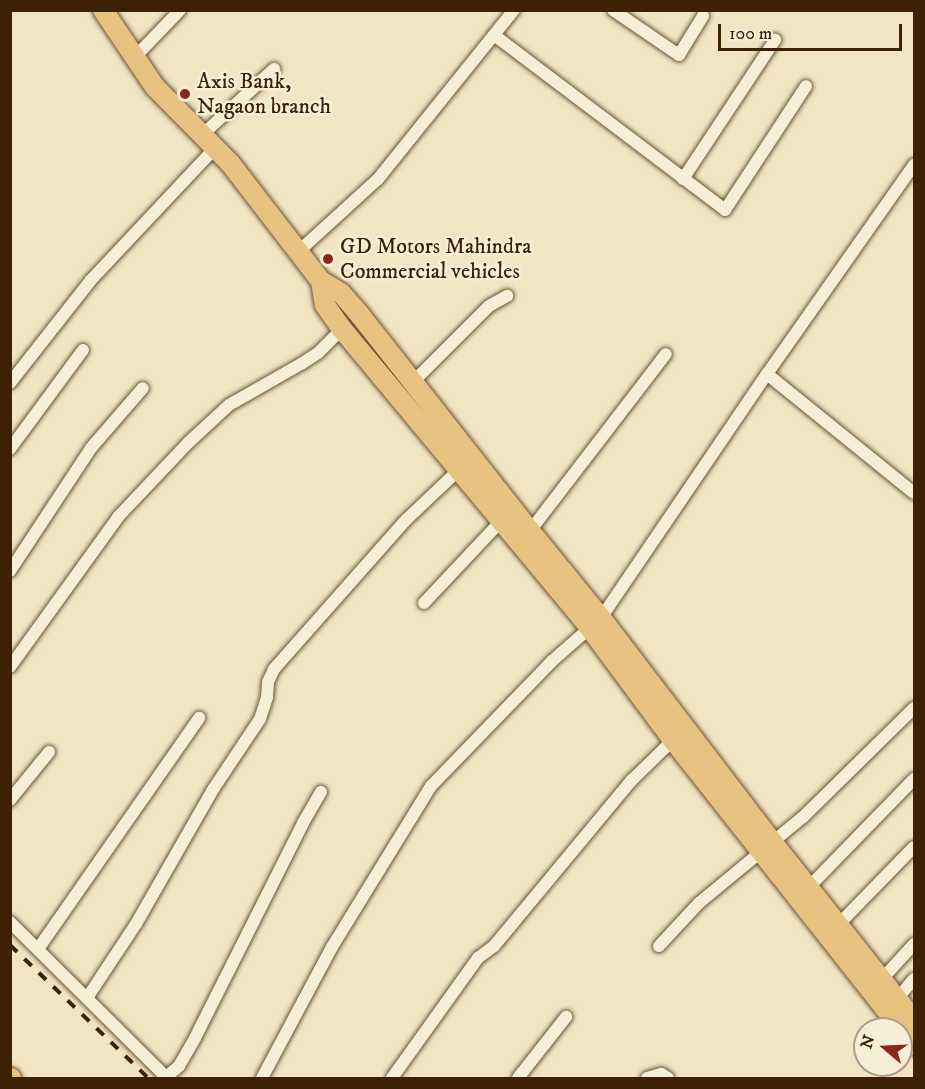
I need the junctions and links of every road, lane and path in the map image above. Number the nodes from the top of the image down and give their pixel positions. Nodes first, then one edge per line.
1 (103, 10) edge
2 (180, 10) edge
3 (514, 10) edge
4 (613, 10) edge
5 (703, 16) dead end
6 (494, 35) junction
7 (775, 40) dead end
8 (135, 57) junction
9 (274, 69) dead end
10 (806, 86) dead end
11 (209, 142) junction
12 (915, 165) edge
13 (683, 179) junction
14 (298, 252) junction
15 (321, 282) junction
16 (507, 296) dead end
17 (342, 329) junction
18 (83, 350) dead end
19 (666, 354) dead end
20 (767, 374) junction
21 (10, 383) edge
22 (412, 383) junction
23 (144, 387) dead end
24 (10, 449) edge
25 (464, 464) junction
26 (915, 493) edge
27 (502, 520) junction
28 (530, 531) junction
29 (10, 571) edge
30 (424, 603) dead end
31 (596, 623) junction
32 (10, 667) edge
33 (915, 708) edge
34 (199, 718) dead end
35 (673, 740) junction
36 (50, 752) dead end
37 (915, 779) edge
38 (321, 792) dead end
39 (10, 800) edge
40 (915, 847) edge
41 (767, 848) junction
42 (809, 887) junction
43 (10, 922) edge
44 (838, 924) junction
45 (915, 944) edge
46 (659, 946) dead end
47 (38, 949) junction
48 (883, 978) junction
49 (915, 979) edge
50 (87, 998) junction
51 (897, 999) junction
52 (566, 1017) dead end
53 (915, 1020) edge
54 (915, 1045) edge
55 (167, 1078) edge
56 (262, 1078) edge
57 (392, 1078) edge
58 (518, 1078) edge
59 (647, 1078) edge
60 (668, 1078) edge

1 - 8 main road
2 - 8 street
3 - 6 street
4 - 5 street
6 - 13 street
6 - 14 street
7 - 13 street
8 - 11 main road
9 - 11 street
10 - 13 street
11 - 14 main road
11 - 21 street
12 - 20 street
14 - 15 main road
15 - 17 main road
15 - 22 main road
16 - 22 street
17 - 25 main road
17 - 32 street
18 - 24 street
19 - 28 street
20 - 26 street
20 - 31 street
22 - 25 main road
23 - 29 street
25 - 27 main road
25 - 28 main road
25 - 50 street
27 - 30 street
27 - 31 main road
28 - 31 main road
31 - 35 main road
31 - 41 main road
31 - 56 street
33 - 41 street
34 - 47 street
35 - 41 main road
35 - 57 street
36 - 39 street
37 - 42 street
38 - 55 street
40 - 44 street
41 - 42 main road
41 - 46 street
41 - 54 main road
42 - 44 main road
43 - 47 street
44 - 48 main road
45 - 48 street
47 - 50 street
48 - 51 main road
49 - 51 street
50 - 55 street
51 - 53 main road
52 - 58 street
59 - 60 street

